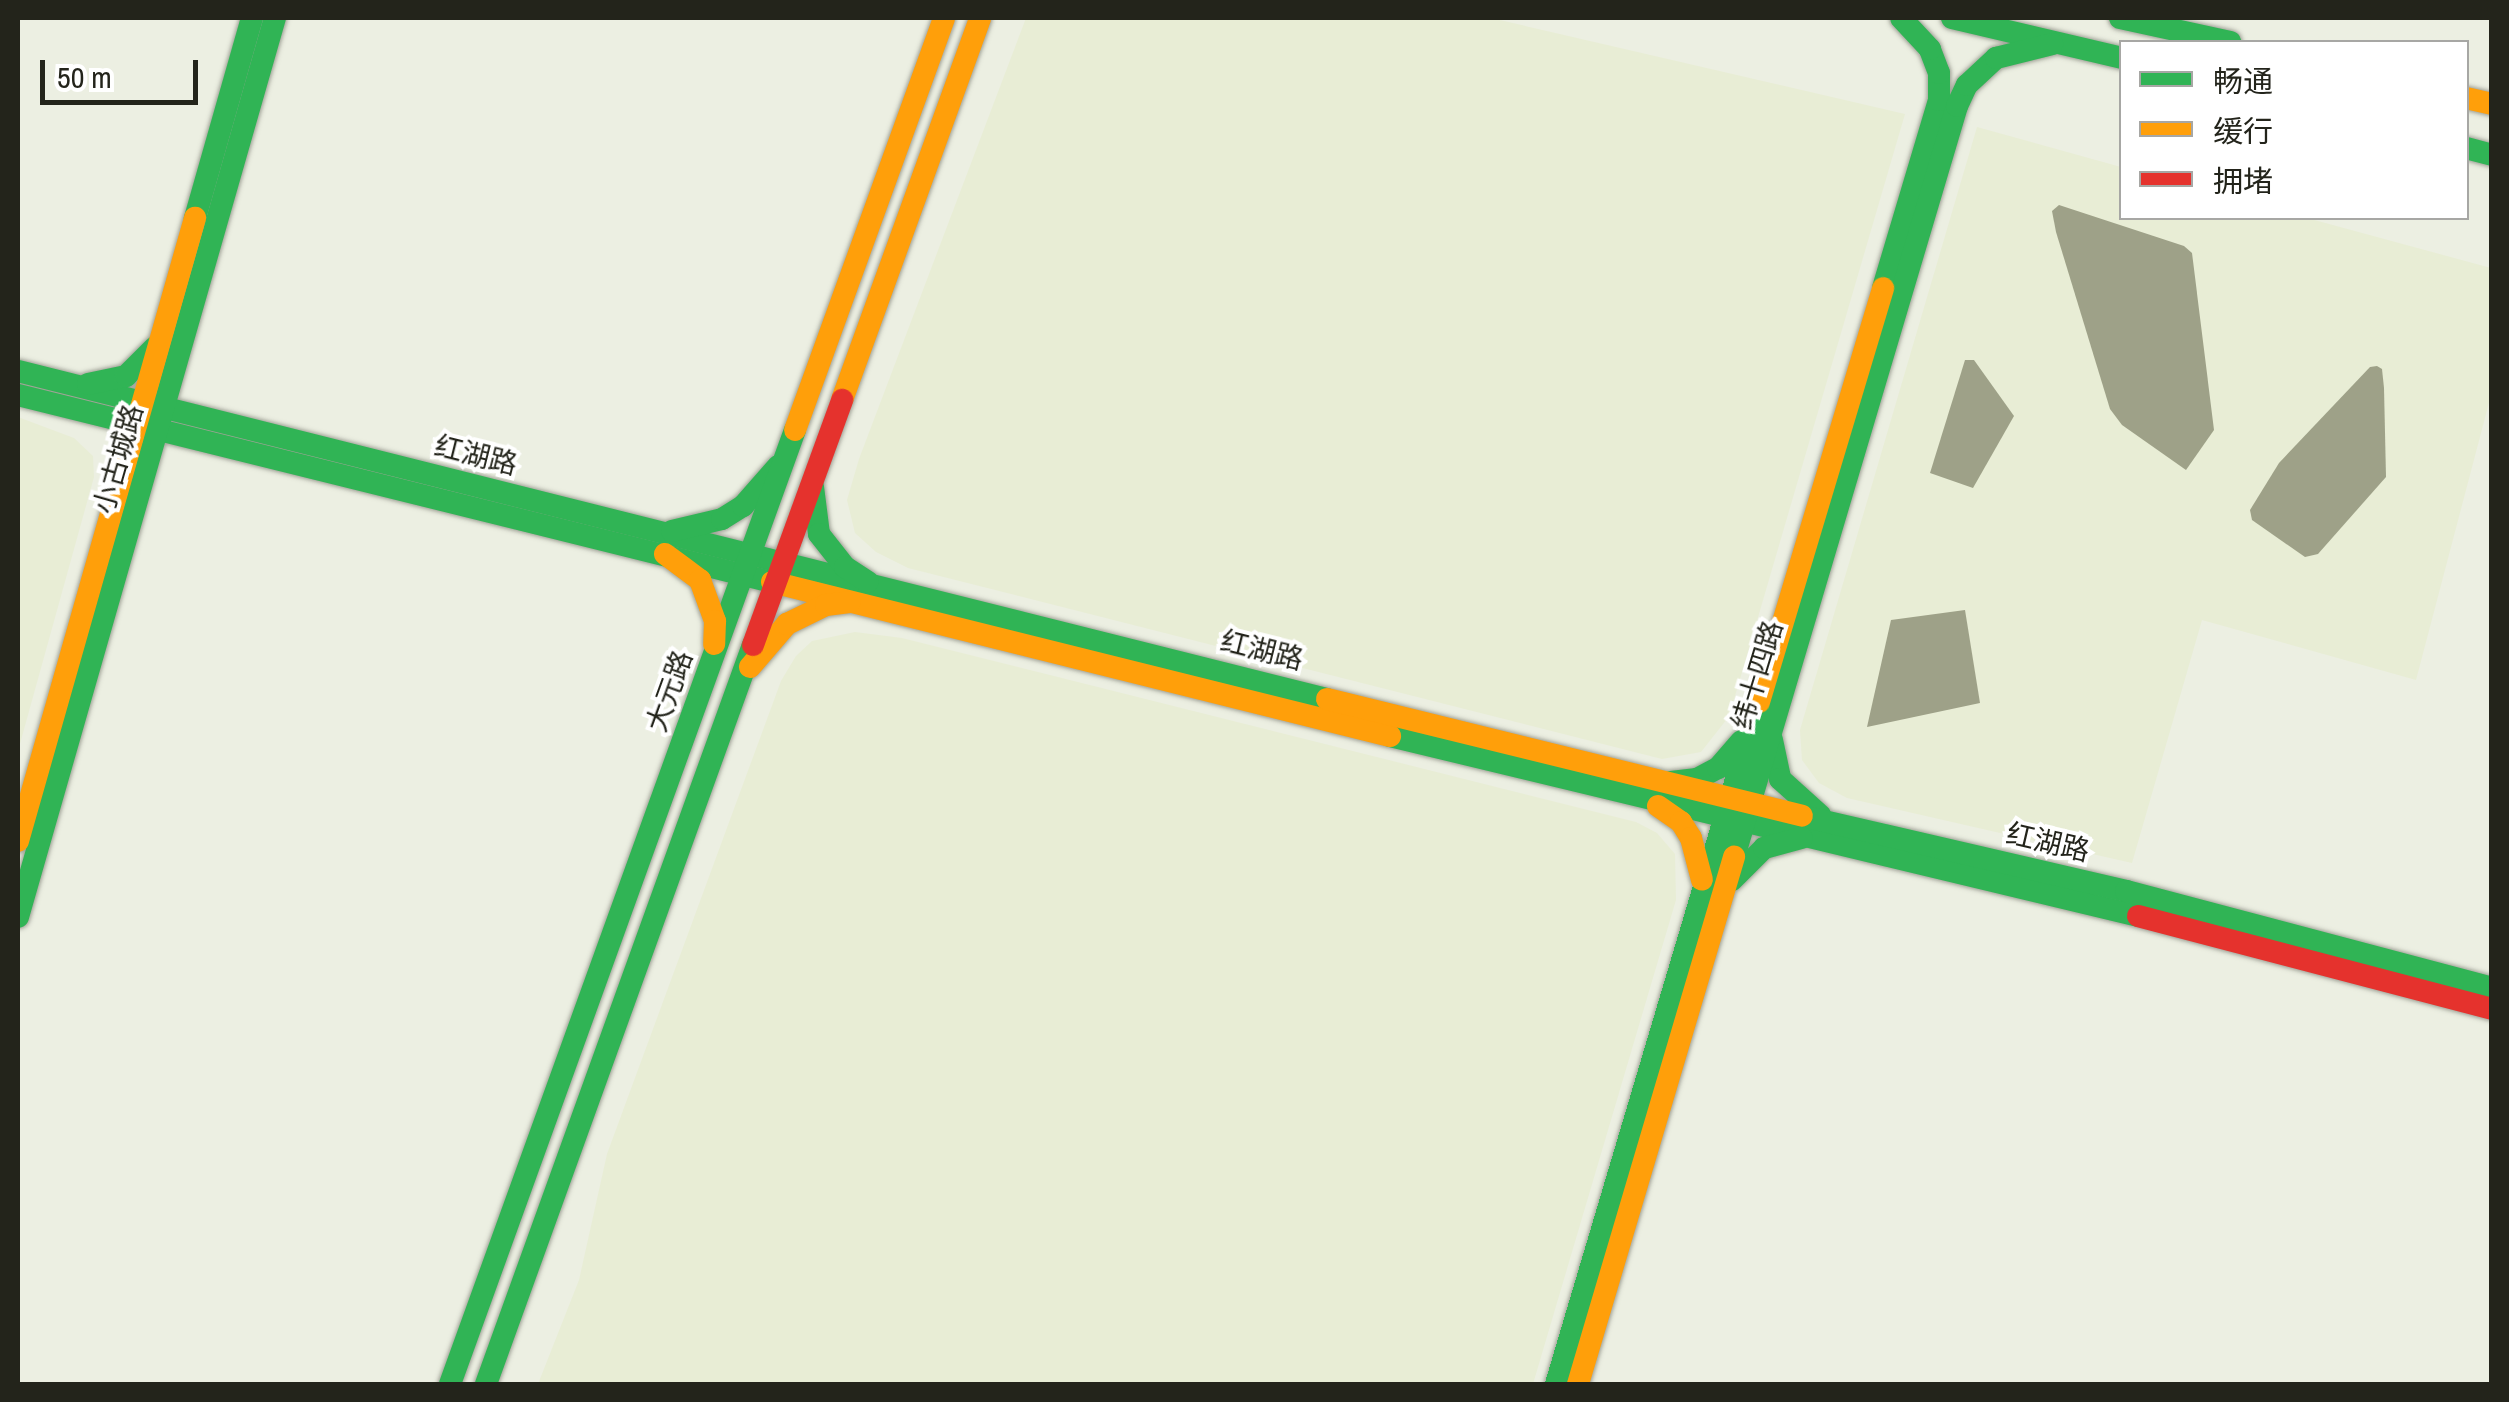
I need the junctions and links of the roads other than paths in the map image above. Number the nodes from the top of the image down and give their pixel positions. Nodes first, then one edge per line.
1 (252, 18) edge
2 (275, 18) edge
3 (944, 18) edge
4 (980, 18) edge
5 (1902, 18) edge
6 (1952, 18) edge
7 (2120, 18) edge
8 (2221, 40) edge
9 (2060, 43) junction
10 (2119, 57) edge
11 (170, 344) junction
12 (18, 371) edge
13 (70, 384) junction
14 (18, 395) edge
15 (56, 405) junction
16 (150, 416) junction
17 (248, 429) junction
18 (219, 444) junction
19 (786, 453) junction
20 (814, 476) junction
21 (118, 484) junction
22 (138, 500) junction
23 (661, 542) junction
24 (747, 564) junction
25 (780, 571) junction
26 (866, 592) junction
27 (710, 665) junction
28 (739, 684) junction
29 (1761, 728) junction
30 (1649, 790) junction
31 (1737, 810) junction
32 (1843, 826) junction
33 (1817, 838) junction
34 (18, 841) edge
35 (1711, 898) junction
36 (18, 917) edge
37 (2492, 988) edge
38 (2492, 1009) edge
39 (450, 1383) edge
40 (486, 1384) edge
41 (1556, 1384) edge
42 (1578, 1384) edge

1 - 11 main road, 小古城路
2 - 11 main road, 小古城路
3 - 19 main road, 大元路
4 - 20 main road
5 - 29 main road, 纬十四路
6 - 9 main road
7 - 8 main road
9 - 10 main road
9 - 29 main road, 纬十四路
11 - 13 main road
11 - 16 main road, 小古城路
11 - 17 main road
12 - 13 main road, 红湖路
13 - 16 main road, 红湖路
14 - 15 main road, 红湖路
15 - 16 main road, 红湖路
15 - 21 main road
16 - 17 main road, 红湖路
16 - 18 main road, 红湖路
16 - 21 main road, 小古城路
16 - 22 main road, 小古城路
17 - 23 main road, 红湖路
18 - 22 main road
18 - 23 main road, 红湖路
19 - 23 main road
19 - 24 main road, 大元路
20 - 25 main road
20 - 26 main road
21 - 34 main road, 小古城路
22 - 36 main road, 小古城路
23 - 24 main road, 红湖路
23 - 27 main road
24 - 25 main road, 红湖路
24 - 27 main road, 大元路
25 - 26 main road, 红湖路
25 - 28 main road
26 - 28 main road
26 - 30 main road, 红湖路
27 - 39 main road, 大元路
28 - 40 main road
29 - 30 main road
29 - 31 main road, 纬十四路
29 - 32 main road
30 - 31 main road, 红湖路
30 - 35 main road
31 - 32 main road, 红湖路
31 - 33 main road, 红湖路
31 - 35 main road, 纬十四路
32 - 37 main road, 红湖路
33 - 35 main road
33 - 38 main road, 红湖路
35 - 41 main road, 纬十四路
35 - 42 main road, 纬十四路

